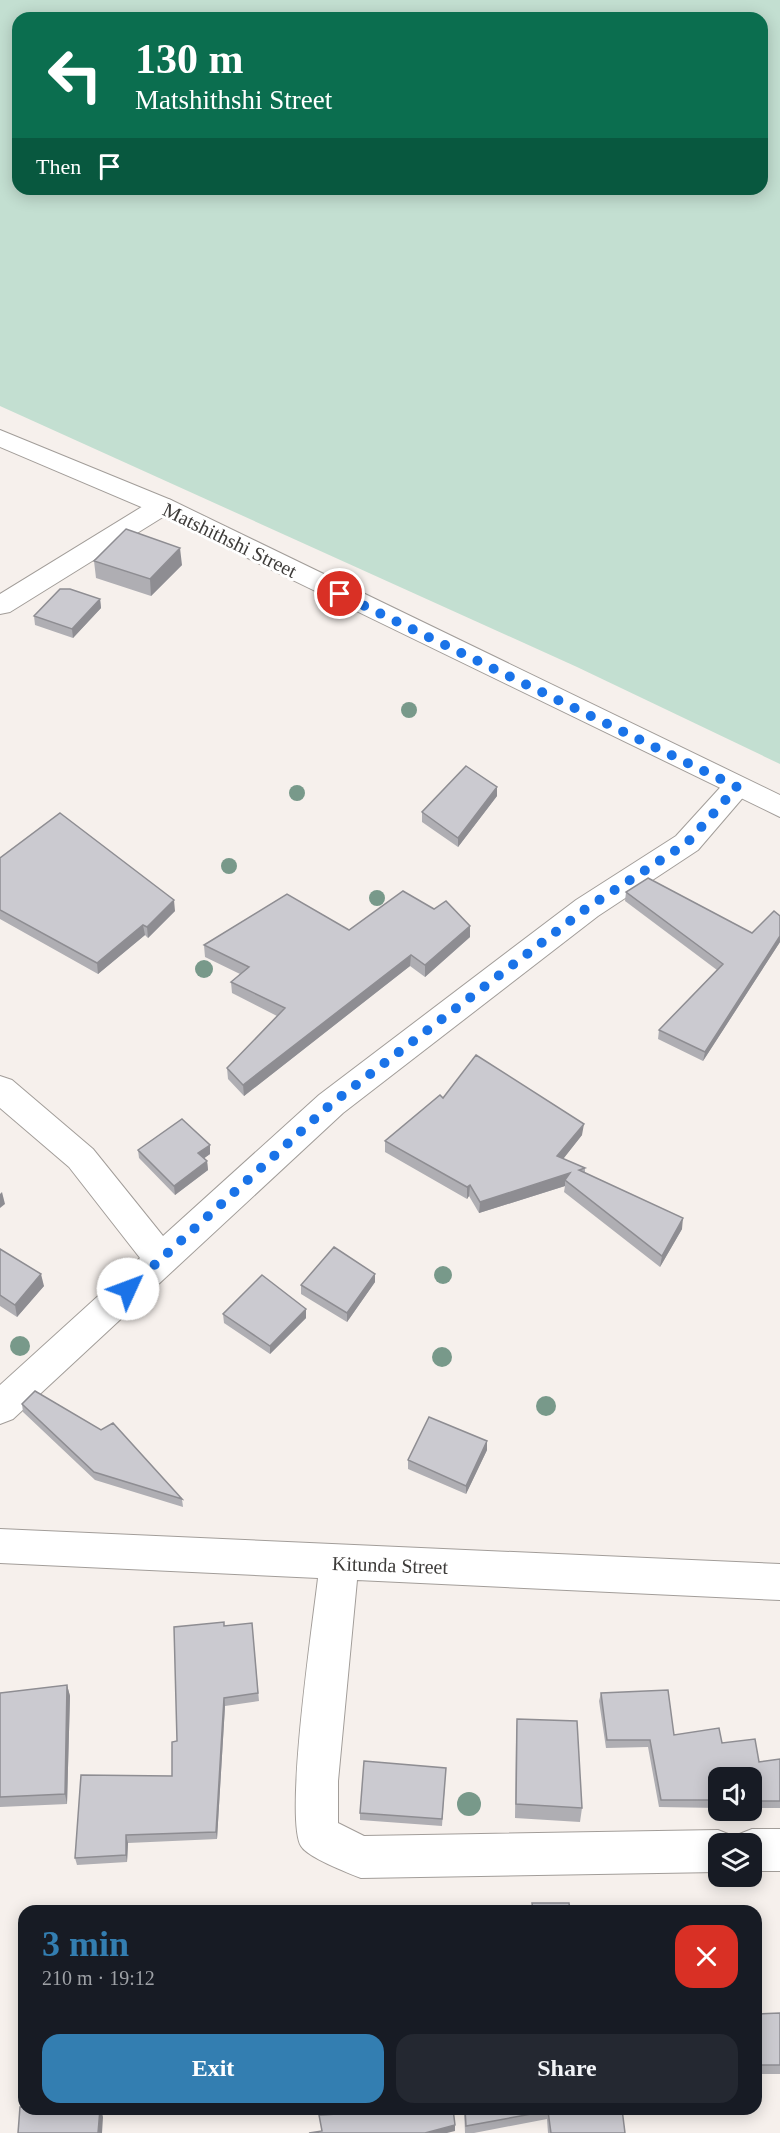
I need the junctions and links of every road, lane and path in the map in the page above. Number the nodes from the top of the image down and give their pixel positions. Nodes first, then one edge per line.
1 (0, 438) edge
2 (162, 506) junction
3 (0, 606) edge
4 (737, 787) junction
5 (780, 807) edge
6 (0, 1089) edge
7 (160, 1259) junction
8 (0, 1408) edge
9 (0, 1546) edge
10 (339, 1563) junction
11 (780, 1581) edge
12 (762, 1850) edge
13 (780, 1850) edge
14 (708, 1851) edge

1 - 2 main road, Matshithshi Street
2 - 3 main road
2 - 4 main road, Matshithshi Street
4 - 5 main road, Matshithshi Street
4 - 7 main road
6 - 7 main road
7 - 8 main road
9 - 10 main road, Kitunda Street
10 - 11 main road, Kitunda Street
10 - 14 main road
12 - 13 main road

